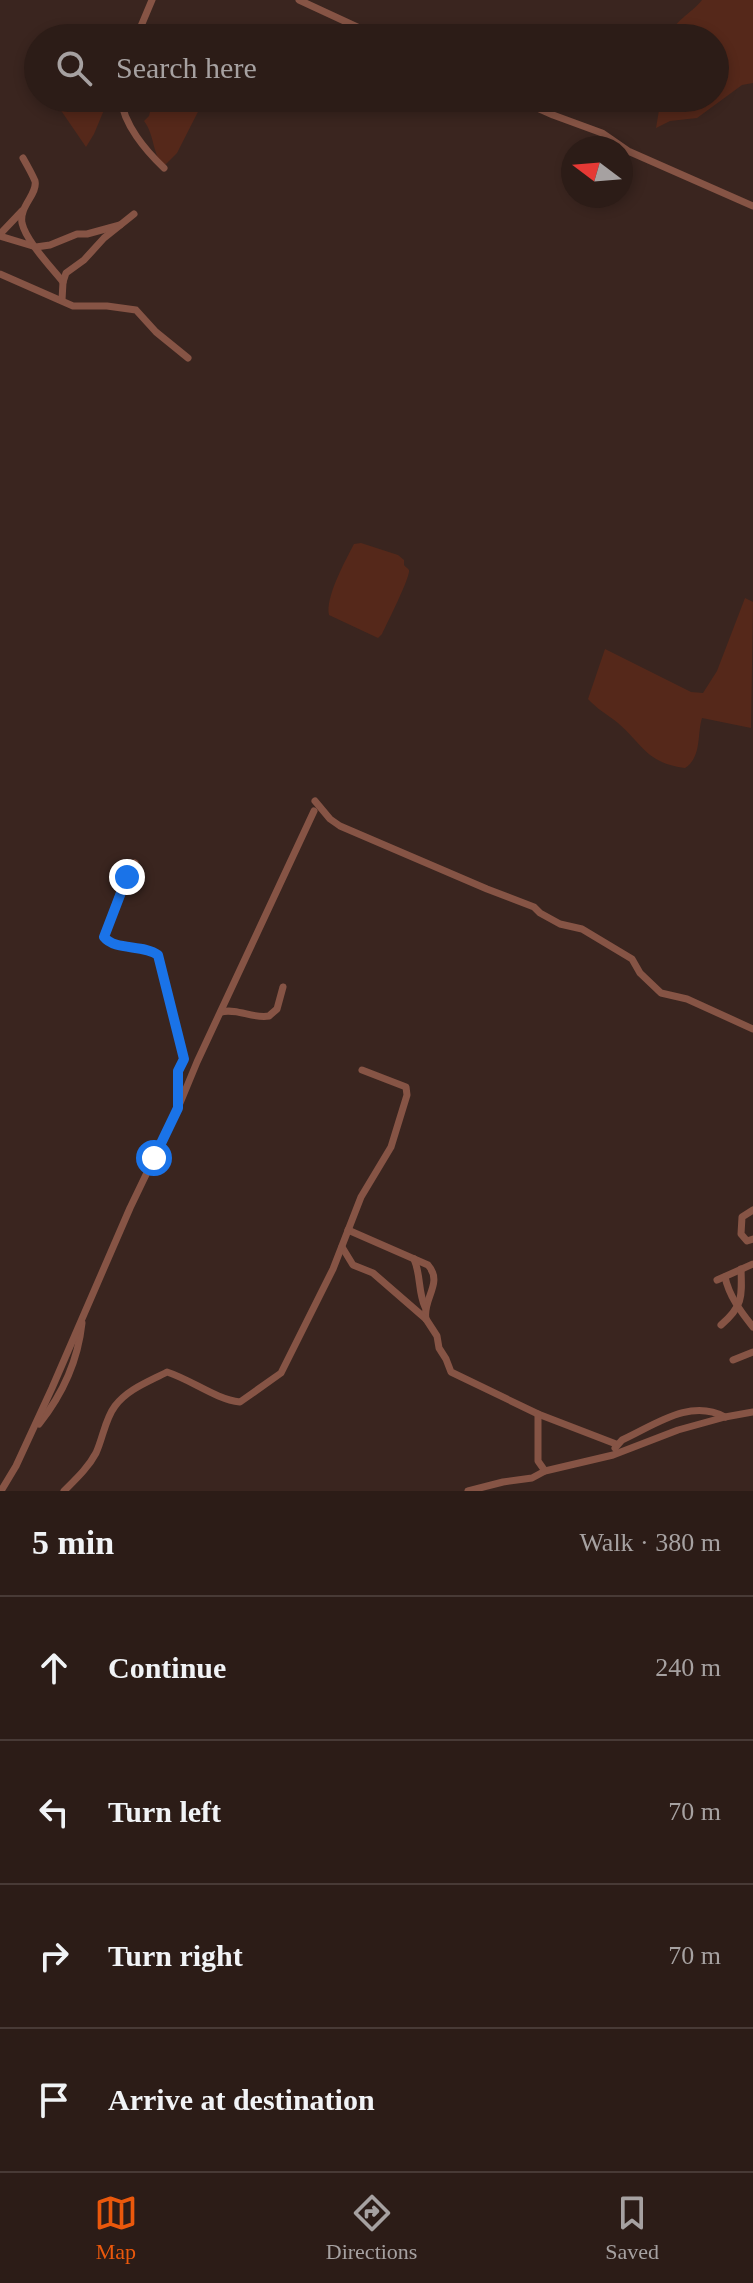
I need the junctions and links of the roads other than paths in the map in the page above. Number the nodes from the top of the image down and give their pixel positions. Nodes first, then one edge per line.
1 (152, 0) edge
2 (299, 0) edge
3 (142, 24) edge
4 (351, 24) edge
5 (125, 112) edge
6 (546, 112) edge
7 (23, 158) dead end
8 (164, 168) dead end
9 (753, 206) edge
10 (22, 211) junction
11 (134, 214) dead end
12 (120, 225) junction
13 (0, 235) edge
14 (36, 247) junction
15 (0, 274) edge
16 (63, 282) junction
17 (62, 300) junction
18 (188, 358) dead end
19 (315, 801) dead end
20 (314, 811) dead end
21 (135, 863) dead end
22 (283, 987) dead end
23 (221, 1012) junction
24 (753, 1029) edge
25 (362, 1070) dead end
26 (178, 1108) junction
27 (753, 1210) edge
28 (348, 1230) junction
29 (753, 1239) edge
30 (342, 1247) junction
31 (414, 1259) junction
32 (753, 1264) edge
33 (741, 1269) junction
34 (425, 1307) junction
35 (738, 1307) junction
36 (426, 1319) junction
37 (753, 1320) edge
38 (721, 1325) dead end
39 (753, 1326) edge
40 (753, 1352) edge
41 (733, 1360) dead end
42 (753, 1412) edge
43 (538, 1414) junction
44 (725, 1417) junction
45 (616, 1444) junction
46 (613, 1455) junction
47 (545, 1471) junction
48 (1, 1491) edge
49 (64, 1491) edge
50 (468, 1491) edge

1 - 3 street
2 - 4 street
5 - 8 street
6 - 9 street
7 - 10 street
10 - 13 street
10 - 14 street
11 - 12 street
12 - 14 street
12 - 16 street
13 - 14 street
14 - 16 street
15 - 17 street
16 - 17 street
17 - 18 street
19 - 24 street
20 - 23 street
21 - 26 street
22 - 23 street
23 - 26 street
25 - 28 street
26 - 48 street
27 - 29 street
28 - 30 street
28 - 31 street
30 - 36 street
30 - 49 street
31 - 34 street
31 - 34 street
32 - 33 street
33 - 35 street
33 - 35 street
34 - 36 street
35 - 38 street
35 - 39 street
36 - 43 street
37 - 39 street
40 - 41 street
42 - 44 street
43 - 45 street
43 - 47 street
44 - 45 street
44 - 46 street
45 - 46 street
46 - 47 street
47 - 50 street

